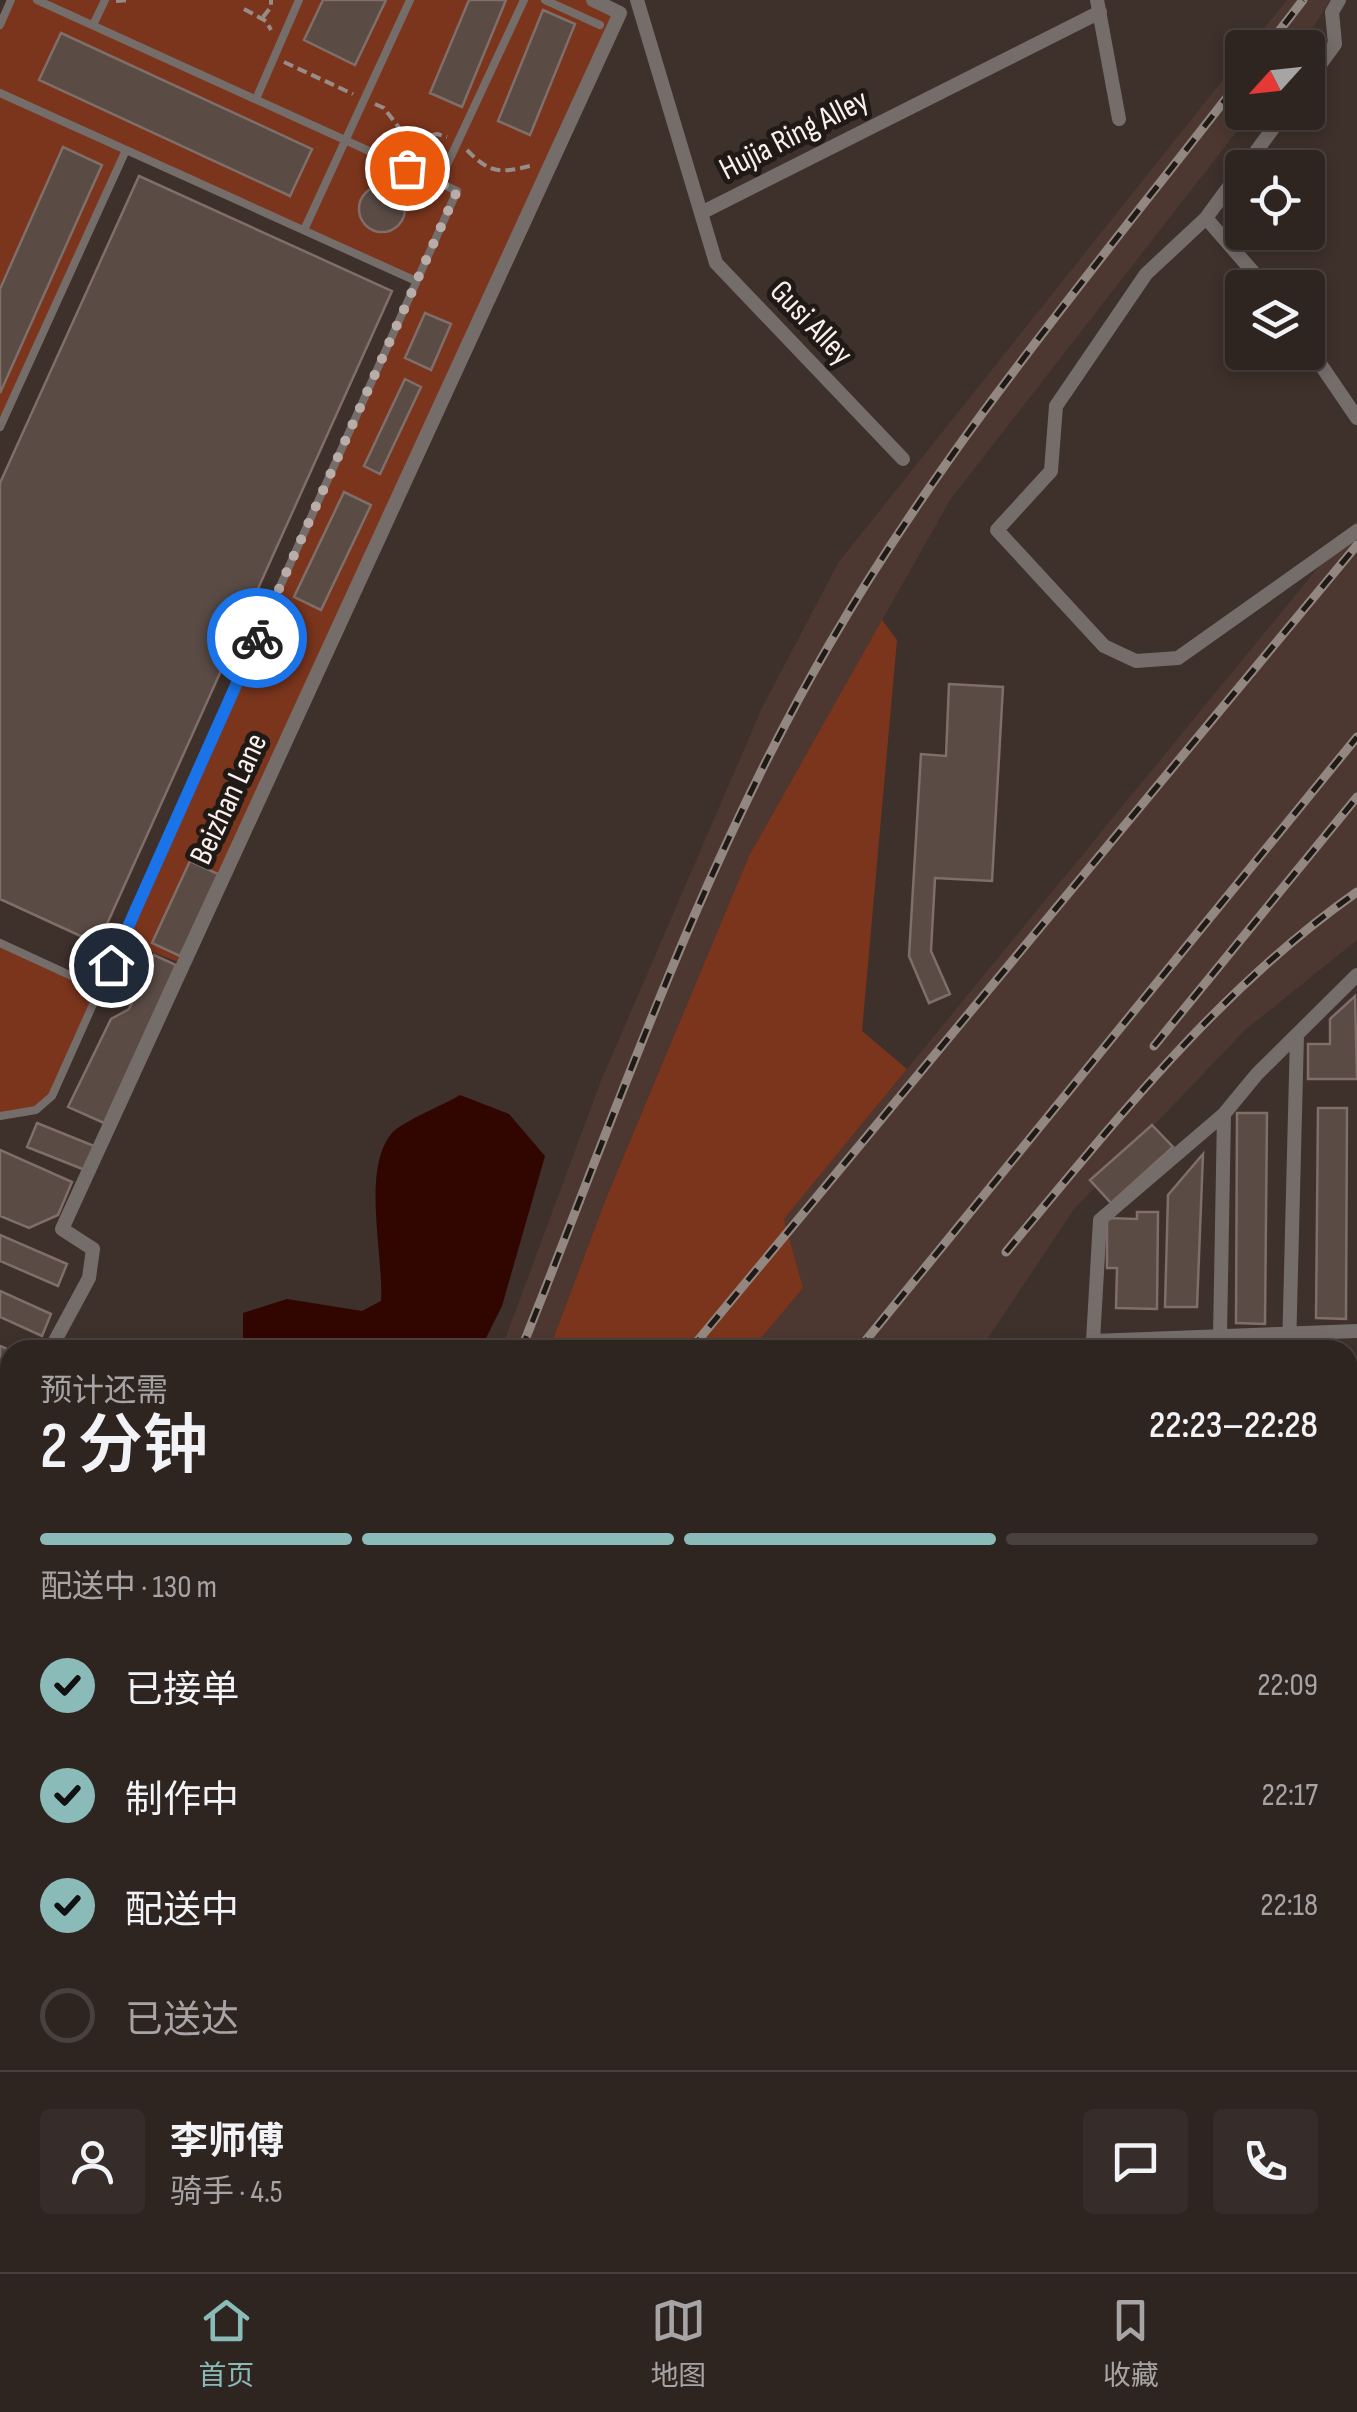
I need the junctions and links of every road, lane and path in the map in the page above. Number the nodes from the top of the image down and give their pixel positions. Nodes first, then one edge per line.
1 (11, 0) edge
2 (37, 0) edge
3 (108, 0) edge
4 (131, 0) edge
5 (270, 0) edge
6 (299, 0) edge
7 (410, 0) edge
8 (524, 0) edge
9 (545, 0) edge
10 (594, 0) edge
11 (637, 0) edge
12 (1339, 0) edge
13 (1098, 6) edge
14 (244, 9) dead end
15 (262, 18) junction
16 (0, 24) edge
17 (93, 25) junction
18 (600, 25) dead end
19 (282, 40) junction
20 (274, 57) junction
21 (1325, 59) edge
22 (0, 93) edge
23 (256, 99) junction
24 (363, 99) junction
25 (1118, 119) dead end
26 (344, 140) junction
27 (458, 141) junction
28 (126, 150) junction
29 (553, 160) junction
30 (439, 182) junction
31 (1225, 192) edge
32 (701, 213) junction
33 (1206, 218) junction
34 (304, 230) junction
35 (1252, 270) edge
36 (416, 281) junction
37 (1324, 370) edge
38 (1357, 418) edge
39 (0, 427) edge
40 (902, 459) dead end
41 (1357, 531) edge
42 (0, 943) edge
43 (1357, 975) edge
44 (100, 989) junction
45 (1297, 1035) junction
46 (1224, 1114) junction
47 (0, 1116) edge
48 (1357, 1331) edge
49 (1289, 1334) junction
50 (1220, 1336) junction
51 (55, 1340) edge
52 (1092, 1340) edge
53 (1118, 1340) edge
54 (1289, 1340) edge

1 - 16 lane
2 - 17 lane
3 - 4 path
3 - 17 lane
5 - 15 path
6 - 19 lane
7 - 24 lane
8 - 27 lane
9 - 18 lane
10 - 29 street, Beizhan Lane
11 - 32 street, Hujia Ring Alley
12 - 21 street
13 - 25 street
13 - 32 street, Hujia Ring Alley
14 - 15 path
15 - 19 path
17 - 23 lane
19 - 20 lane
20 - 23 lane
20 - 24 path
22 - 28 lane
23 - 26 lane
24 - 26 lane
24 - 27 path
26 - 30 lane
26 - 34 lane
27 - 29 path
27 - 30 lane
28 - 34 lane
28 - 39 lane
29 - 51 street, Beizhan Lane
30 - 36 lane
31 - 33 street
32 - 40 street, Gusi Alley
33 - 35 street
33 - 41 street
34 - 36 lane
36 - 44 lane
37 - 38 street
42 - 44 lane
43 - 45 street
44 - 47 lane
45 - 46 street
45 - 49 street
46 - 50 street
46 - 52 street
48 - 49 street
49 - 50 street
49 - 54 street
50 - 53 street

